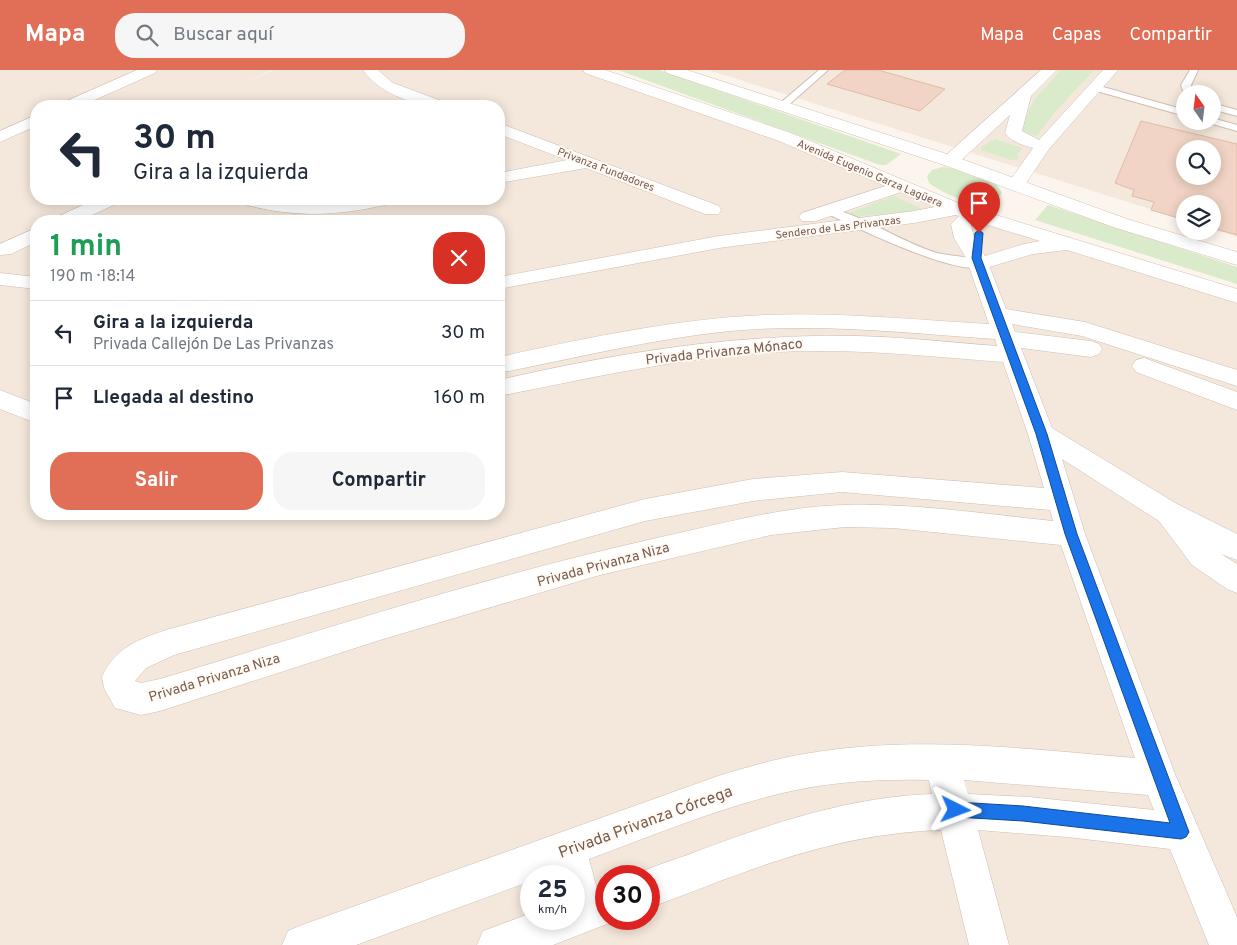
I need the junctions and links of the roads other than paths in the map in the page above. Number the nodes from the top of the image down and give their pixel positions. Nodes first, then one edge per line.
1 (150, 70) edge
2 (633, 70) edge
3 (824, 70) edge
4 (1050, 70) edge
5 (1111, 70) edge
6 (1194, 70) edge
7 (376, 72) edge
8 (679, 72) edge
9 (597, 73) edge
10 (1186, 85) edge
11 (1096, 88) junction
12 (648, 91) junction
13 (1023, 96) junction
14 (82, 100) edge
15 (425, 100) edge
16 (781, 107) junction
17 (1221, 109) edge
18 (1176, 110) edge
19 (1237, 113) edge
20 (0, 121) edge
21 (30, 121) edge
22 (30, 123) edge
23 (1221, 124) edge
24 (1237, 128) edge
25 (505, 130) edge
26 (0, 136) edge
27 (1043, 146) junction
28 (950, 161) junction
29 (588, 162) junction
30 (505, 177) edge
31 (901, 186) junction
32 (1023, 187) junction
33 (98, 205) edge
34 (267, 205) edge
35 (350, 205) edge
36 (712, 210) dead end
37 (830, 211) junction
38 (971, 214) junction
39 (77, 215) edge
40 (914, 218) junction
41 (857, 224) junction
42 (30, 237) edge
43 (719, 242) junction
44 (1081, 247) junction
45 (1200, 249) junction
46 (4, 250) dead end
47 (973, 253) junction
48 (1237, 259) edge
49 (1163, 273) junction
50 (0, 279) edge
51 (30, 282) edge
52 (505, 282) edge
53 (1237, 296) edge
54 (661, 331) junction
55 (1005, 335) junction
56 (669, 355) junction
57 (505, 364) edge
58 (1237, 378) edge
59 (505, 387) edge
60 (0, 399) edge
61 (1237, 401) edge
62 (30, 412) edge
63 (1042, 434) junction
64 (1060, 500) junction
65 (683, 502) junction
66 (1167, 512) junction
67 (1071, 534) junction
68 (698, 539) junction
69 (1237, 548) edge
70 (1237, 580) edge
71 (375, 585) junction
72 (380, 626) junction
73 (942, 762) junction
74 (1159, 778) junction
75 (956, 810) junction
76 (1181, 832) junction
77 (568, 848) junction
78 (572, 865) edge
79 (660, 886) edge
80 (539, 930) edge
81 (1232, 943) edge
82 (302, 945) edge
83 (497, 945) edge
84 (990, 945) edge

1 - 14 street
2 - 9 street
3 - 16 lane
4 - 13 street
5 - 11 street, Sendero de Las Privanzas
6 - 10 lane
7 - 15 street
8 - 12 street
8 - 16 street
9 - 12 street, Avenida Eugenio Garza Lagüera
11 - 18 lane
11 - 27 street, Sendero de Las Privanzas
12 - 31 street, Avenida Eugenio Garza Lagüera
13 - 27 street
13 - 28 street
16 - 28 street
17 - 19 lane
20 - 21 street
22 - 26 street
23 - 24 lane
25 - 29 street, Privanza Fundadores
27 - 32 street, Sendero de Las Privanzas
28 - 32 street
29 - 30 street
29 - 36 street, Privanza Fundadores
31 - 37 street, Sendero de Las Privanzas
31 - 38 street, Avenida Eugenio Garza Lagüera
32 - 38 street, Sendero de Las Privanzas
32 - 45 street
33 - 39 street
34 - 35 street
37 - 41 lane
37 - 43 street, Sendero de Las Privanzas
38 - 40 street, Sendero de Las Privanzas
38 - 44 street, Avenida Eugenio Garza Lagüera
38 - 47 street
40 - 41 street, Sendero de Las Privanzas
40 - 47 street
41 - 43 street, Sendero de Las Privanzas
41 - 47 lane
42 - 46 street
43 - 52 street, Sendero de Las Privanzas
44 - 47 street
44 - 49 street, Avenida Eugenio Garza Lagüera
45 - 48 street
45 - 49 street
47 - 55 street
49 - 53 street, Avenida Eugenio Garza Lagüera
50 - 51 street
54 - 55 street, Privada Privanza Mónaco
54 - 56 street
54 - 57 street, Privada Privanza Mónaco
55 - 56 street, Privada Privanza Mónaco
55 - 58 street
55 - 61 street
55 - 63 street
56 - 59 street, Privada Privanza Mónaco
60 - 62 street
63 - 64 street
63 - 66 street
64 - 65 street, Privada Privanza Niza
64 - 67 street
65 - 68 street
65 - 71 street, Privada Privanza Niza
66 - 69 street
66 - 70 street
67 - 68 street, Privada Privanza Niza
67 - 74 street
68 - 72 street, Privada Privanza Niza
71 - 72 street
71 - 72 street, Privada Privanza Niza
73 - 74 street, Privada Privanza Córcega
73 - 75 street
73 - 77 street, Privada Privanza Córcega
74 - 76 street
75 - 76 street
75 - 79 street
75 - 84 street
76 - 81 street
77 - 78 street
77 - 82 street, Privada Privanza Córcega
80 - 83 street

